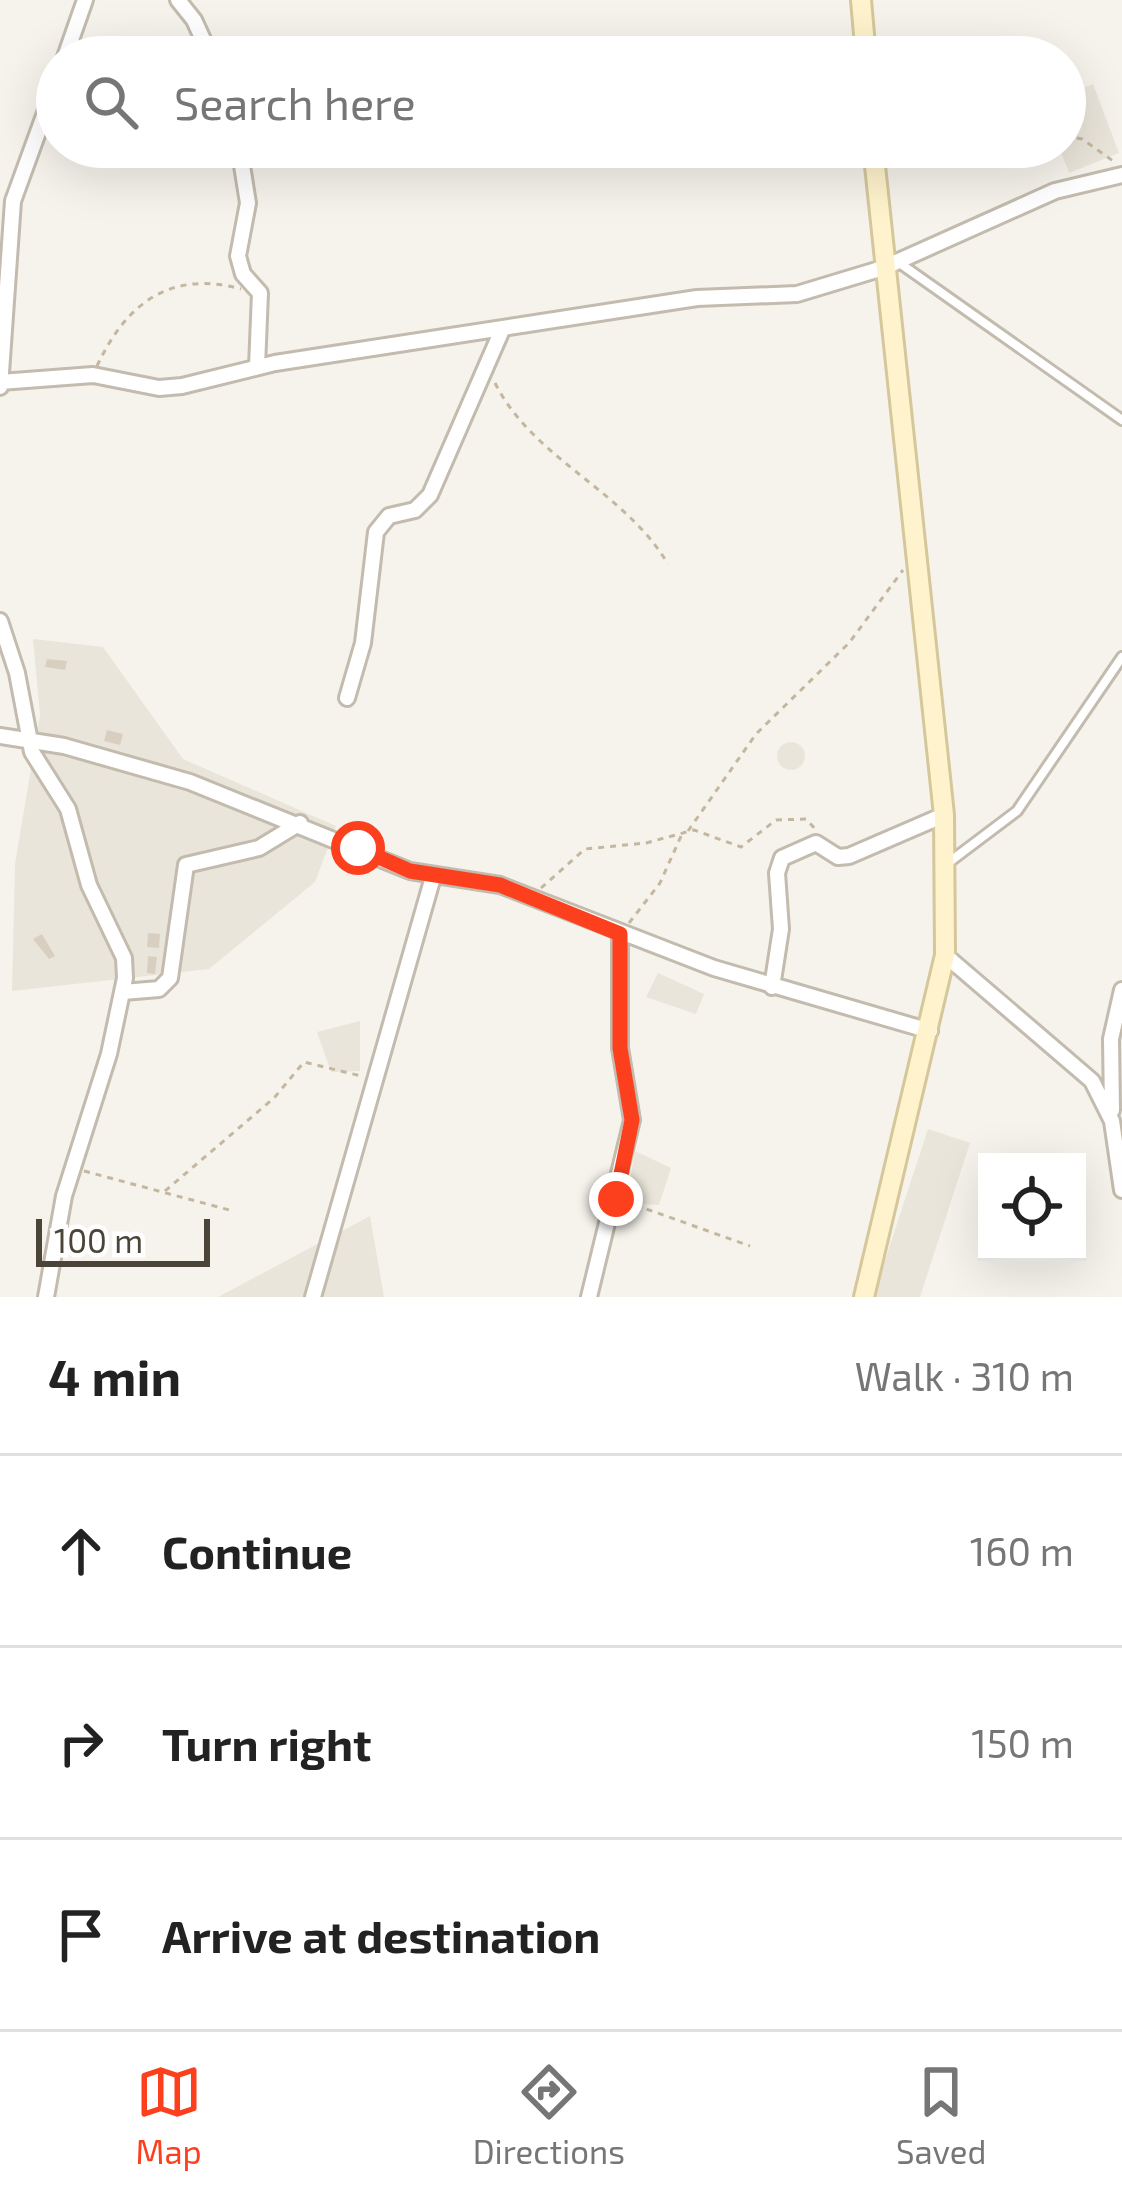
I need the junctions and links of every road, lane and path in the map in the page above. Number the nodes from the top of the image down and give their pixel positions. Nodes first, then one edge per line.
1 (86, 0) edge
2 (178, 0) edge
3 (861, 0) edge
4 (73, 36) edge
5 (201, 36) edge
6 (864, 36) edge
7 (36, 130) edge
8 (1086, 142) edge
9 (242, 168) edge
10 (876, 168) edge
11 (1122, 171) edge
12 (7, 200) edge
13 (890, 264) junction
14 (260, 293) junction
15 (502, 330) junction
16 (488, 364) junction
17 (257, 368) junction
18 (93, 375) junction
19 (0, 384) edge
20 (1122, 420) edge
21 (916, 554) junction
22 (668, 564) dead end
23 (0, 621) edge
24 (1122, 657) edge
25 (347, 698) dead end
26 (0, 736) edge
27 (28, 738) junction
28 (944, 815) junction
29 (300, 823) junction
30 (685, 831) junction
31 (827, 848) junction
32 (946, 864) junction
33 (433, 877) junction
34 (532, 898) junction
35 (620, 934) junction
36 (945, 955) junction
37 (772, 987) junction
38 (1122, 990) edge
39 (123, 992) junction
40 (930, 1031) junction
41 (372, 1079) junction
42 (1112, 1121) junction
43 (73, 1169) junction
44 (1122, 1190) edge
45 (165, 1191) junction
46 (616, 1199) junction
47 (233, 1211) dead end
48 (750, 1246) dead end
49 (46, 1297) edge
50 (313, 1297) edge
51 (589, 1297) edge
52 (865, 1297) edge

1 - 4 street
2 - 5 street
3 - 6 street
7 - 12 street
8 - 11 path
9 - 14 street
10 - 13 street
11 - 13 street
12 - 19 street
13 - 15 street
13 - 20 lane
13 - 21 street
14 - 17 street
14 - 18 path
15 - 16 street
15 - 17 street
16 - 22 path
16 - 25 street
17 - 18 street
18 - 19 street
21 - 28 street
21 - 30 path
23 - 27 street
24 - 32 lane
26 - 27 street
27 - 29 street
27 - 39 street
28 - 31 street
28 - 32 street
29 - 33 street
29 - 39 street
30 - 31 path
30 - 34 path
30 - 35 path
31 - 37 street
32 - 36 street
33 - 34 street
33 - 41 street
34 - 35 street
35 - 37 street
35 - 46 street
36 - 40 street
36 - 42 street
37 - 40 street
38 - 42 street
39 - 43 street
40 - 52 street
41 - 45 path
41 - 50 street
42 - 44 street
43 - 45 path
43 - 49 street
45 - 47 path
46 - 48 path
46 - 51 street

